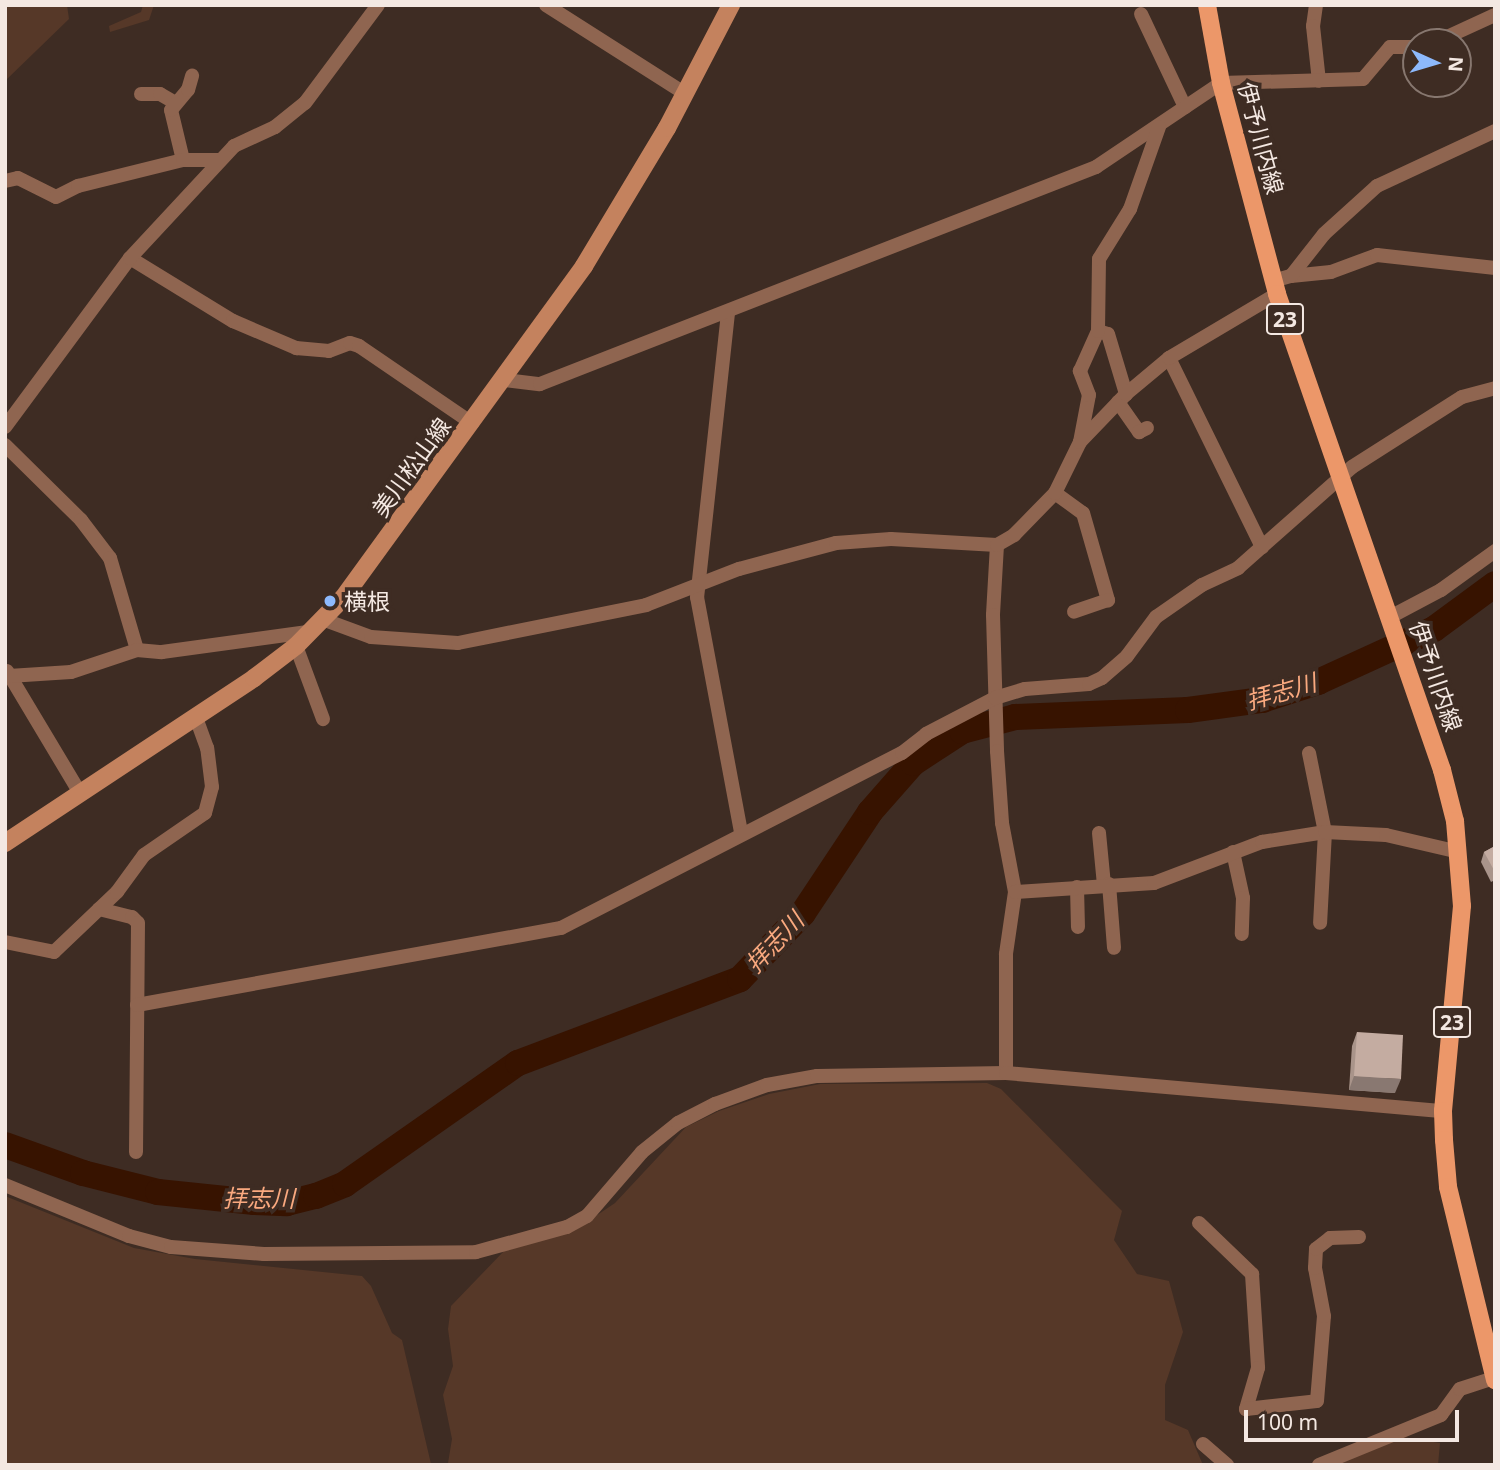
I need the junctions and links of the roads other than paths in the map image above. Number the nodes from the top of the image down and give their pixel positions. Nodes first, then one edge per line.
1 (546, 5) edge
2 (731, 5) edge
3 (1207, 5) edge
4 (1316, 5) edge
5 (374, 7) edge
6 (1141, 14) dead end
7 (1495, 15) edge
8 (1467, 28) edge
9 (1402, 47) edge
10 (192, 76) dead end
11 (1319, 81) junction
12 (1221, 83) junction
13 (684, 93) junction
14 (141, 94) dead end
15 (173, 102) junction
16 (1185, 107) junction
17 (1159, 127) junction
18 (1495, 131) edge
19 (183, 160) junction
20 (219, 160) junction
21 (5, 181) edge
22 (130, 258) junction
23 (1495, 268) edge
24 (1291, 276) junction
25 (1275, 288) junction
26 (728, 313) junction
27 (1098, 331) junction
28 (1169, 358) junction
29 (505, 380) junction
30 (1495, 388) edge
31 (1122, 398) junction
32 (472, 423) junction
33 (5, 427) edge
34 (1147, 428) dead end
35 (1080, 442) junction
36 (5, 445) edge
37 (1341, 479) junction
38 (1055, 493) junction
39 (997, 545) junction
40 (1262, 547) junction
41 (1495, 551) edge
42 (700, 583) junction
43 (1074, 612) dead end
44 (322, 619) junction
45 (1391, 621) junction
46 (308, 632) junction
47 (296, 646) junction
48 (137, 650) junction
49 (7, 673) edge
50 (995, 701) junction
51 (196, 718) junction
52 (323, 719) dead end
53 (1309, 753) dead end
54 (80, 793) junction
55 (741, 832) junction
56 (1099, 832) dead end
57 (1325, 832) junction
58 (5, 844) edge
59 (1233, 852) junction
60 (1459, 852) junction
61 (1106, 885) junction
62 (1077, 887) junction
63 (1015, 891) junction
64 (99, 909) junction
65 (1321, 923) dead end
66 (1078, 927) dead end
67 (1242, 934) dead end
68 (5, 942) edge
69 (1114, 948) dead end
70 (138, 1005) junction
71 (1006, 1073) junction
72 (1443, 1111) junction
73 (136, 1152) dead end
74 (5, 1185) edge
75 (1199, 1223) dead end
76 (1359, 1237) dead end
77 (1493, 1371) edge
78 (1203, 1444) dead end
79 (1227, 1465) edge
80 (1319, 1465) edge

1 - 13 street
2 - 13 main road, 美川松山線
3 - 12 main road, 伊予川内線 / 23
4 - 11 street
5 - 20 street
6 - 16 street
7 - 8 street
9 - 11 street
10 - 15 street
11 - 12 street
12 - 16 street
12 - 25 main road, 伊予川内線 / 23
13 - 29 main road, 美川松山線
14 - 15 street
15 - 19 street
16 - 17 street
17 - 26 street
17 - 27 street
18 - 24 street
19 - 20 street
19 - 21 street
20 - 22 street
22 - 32 street
22 - 33 street
23 - 24 street
24 - 25 street
25 - 28 street
25 - 37 main road, 伊予川内線 / 23
26 - 29 street
26 - 42 street
27 - 31 street
27 - 35 street
28 - 31 street
28 - 40 street
29 - 32 main road, 美川松山線
30 - 37 street
31 - 34 street
31 - 35 street
32 - 44 main road, 美川松山線
35 - 38 street
36 - 48 street
37 - 40 street
37 - 45 main road, 伊予川内線 / 23
38 - 39 street
38 - 43 street
39 - 42 street
39 - 50 street
40 - 50 street
41 - 45 street
42 - 44 street
42 - 55 street
44 - 46 main road, 美川松山線
45 - 60 main road, 伊予川内線 / 23
46 - 47 main road, 美川松山線
46 - 48 street
47 - 51 main road, 美川松山線
47 - 52 street
48 - 49 street
49 - 54 street
50 - 55 street
50 - 63 street
51 - 54 main road, 美川松山線
51 - 64 street
53 - 57 street
54 - 58 main road, 美川松山線
55 - 70 street
56 - 61 street
57 - 59 street
57 - 60 street
57 - 65 street
59 - 61 street
59 - 67 street
60 - 72 main road, 伊予川内線 / 23
61 - 62 street
61 - 69 street
62 - 63 street
62 - 66 street
63 - 71 street
64 - 68 street
64 - 70 street
70 - 73 street
71 - 72 street
71 - 74 street
72 - 77 main road, 伊予川内線 / 23
75 - 76 street
77 - 80 street
78 - 79 street

